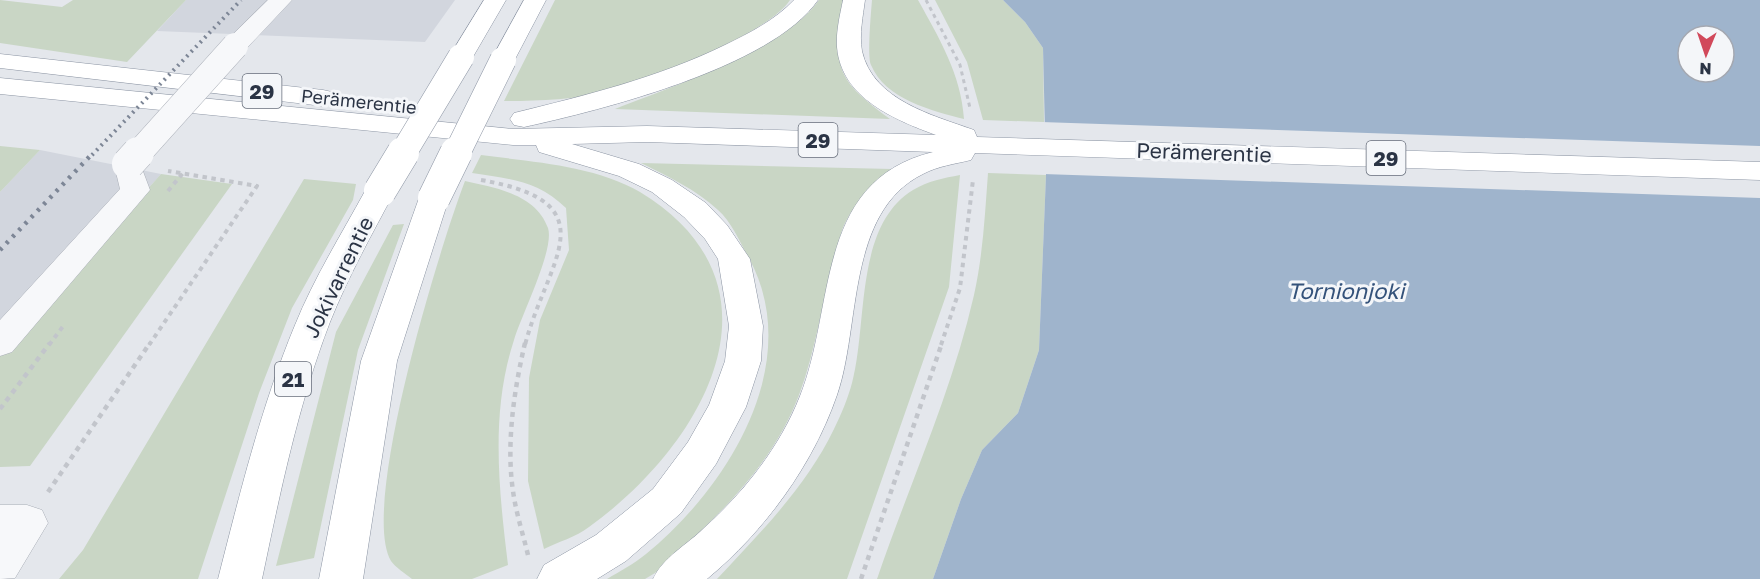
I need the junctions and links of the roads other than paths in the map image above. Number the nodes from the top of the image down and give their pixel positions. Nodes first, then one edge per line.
1 (281, 0) edge
2 (495, 0) edge
3 (535, 0) edge
4 (807, 0) edge
5 (854, 0) edge
6 (0, 61) edge
7 (0, 86) edge
8 (519, 128) junction
9 (986, 145) junction
10 (1760, 171) edge
11 (0, 343) edge
12 (14, 523) edge
13 (0, 564) edge
14 (240, 579) edge
15 (341, 579) edge
16 (559, 579) edge
17 (675, 579) edge

1 - 11 lane, bridge
2 - 14 highway, Jokivarrentie / 21, bridge
3 - 15 highway, bridge
4 - 8 highway
5 - 9 highway
6 - 8 highway, Perämerentie / 29
7 - 8 highway, Perämerentie / 29
8 - 9 highway, Perämerentie / 29
8 - 16 highway
9 - 10 highway, Perämerentie / 29
9 - 17 highway
12 - 13 lane

